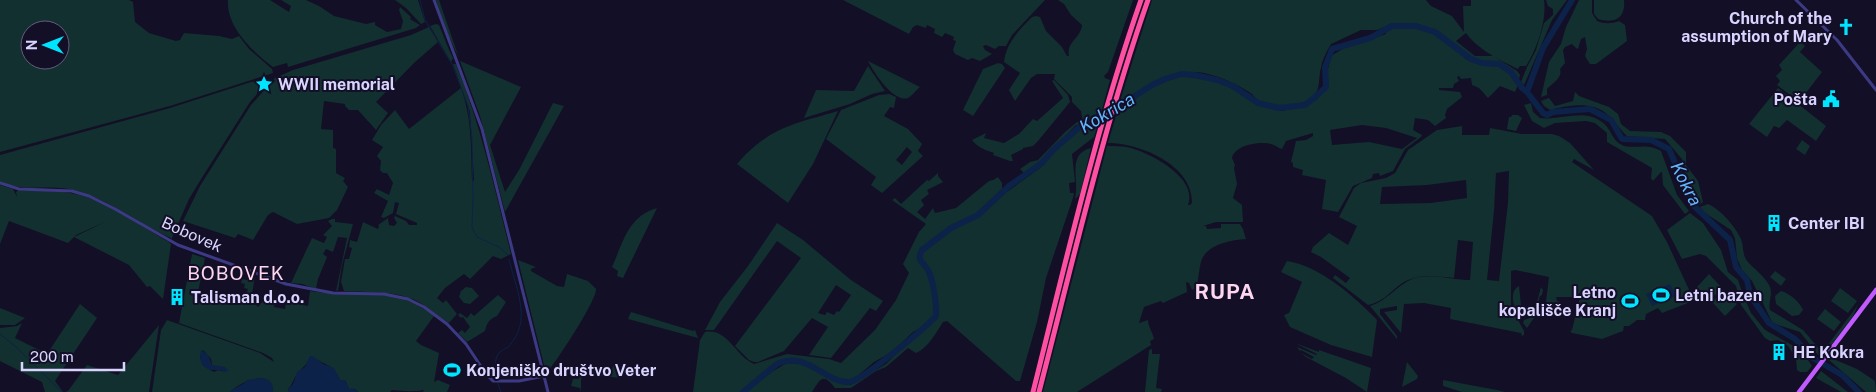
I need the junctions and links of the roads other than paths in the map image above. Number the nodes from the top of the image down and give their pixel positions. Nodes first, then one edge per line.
1 (434, 0) edge
2 (1141, 0) edge
3 (1148, 0) edge
4 (1796, 0) edge
5 (1876, 90) edge
6 (0, 183) edge
7 (1876, 290) edge
8 (544, 376) junction
9 (1800, 390) edge
10 (548, 392) edge
11 (1033, 392) edge
12 (1040, 392) edge

1 - 8 street
2 - 11 highway
3 - 12 highway
4 - 5 street
6 - 8 street, Bobovek
7 - 9 main road
8 - 10 street

